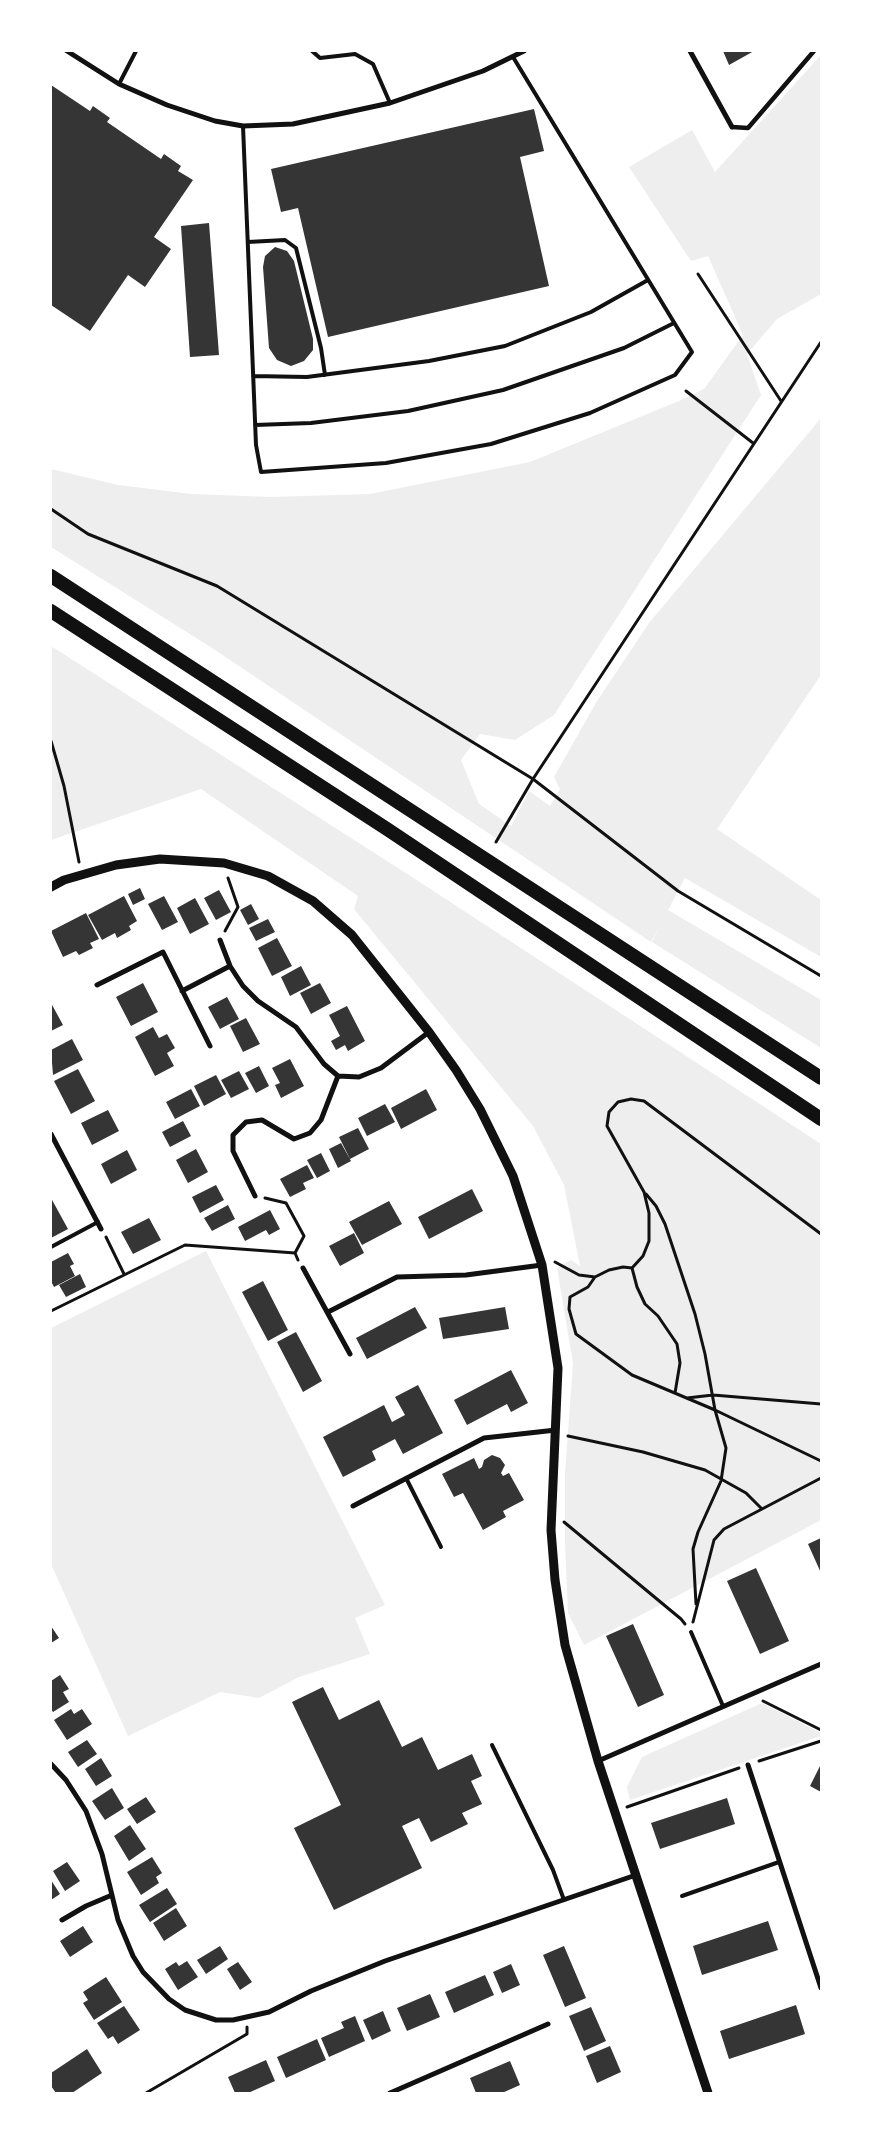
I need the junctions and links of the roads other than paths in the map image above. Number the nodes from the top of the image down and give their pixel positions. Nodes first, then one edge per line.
1 (68, 51) edge
2 (136, 51) edge
3 (312, 51) edge
4 (524, 51) edge
5 (690, 51) edge
6 (814, 51) edge
7 (513, 57) junction
8 (119, 84) junction
9 (390, 103) junction
10 (243, 126) junction
11 (732, 128) joint
12 (248, 242) junction
13 (648, 280) junction
14 (674, 323) junction
15 (325, 375) junction
16 (253, 376) junction
17 (255, 425) junction
18 (51, 576) edge
19 (51, 611) edge
20 (51, 886) edge
21 (220, 940) road end
22 (230, 966) junction
23 (97, 985) dead end
24 (182, 991) junction
25 (429, 1032) junction
26 (210, 1046) dead end
27 (338, 1076) junction
28 (821, 1078) edge
29 (821, 1119) edge
30 (51, 1134) edge
31 (255, 1196) road end
32 (98, 1222) junction
33 (101, 1229) road end
34 (51, 1247) edge
35 (542, 1265) junction
36 (303, 1268) road end
37 (328, 1312) junction
38 (350, 1354) dead end
39 (555, 1432) junction
40 (406, 1478) junction
41 (353, 1506) dead end
42 (441, 1547) dead end
43 (691, 1632) road end
44 (821, 1664) edge
45 (722, 1706) junction
46 (492, 1745) dead end
47 (598, 1761) junction
48 (51, 1764) edge
49 (748, 1765) road end
50 (780, 1862) junction
51 (636, 1875) junction
52 (112, 1896) junction
53 (682, 1896) dead end
54 (564, 1900) junction
55 (62, 1920) dead end
56 (821, 1988) edge
57 (548, 2024) dead end
58 (390, 2093) edge
59 (708, 2093) edge

1 - 8 street
2 - 8 lane
3 - 9 lane
4 - 7 street
5 - 11 street
6 - 11 street
7 - 9 street
7 - 13 lane
8 - 10 street
9 - 10 street
10 - 12 lane
12 - 15 lane
12 - 16 lane
13 - 14 lane
13 - 15 lane
14 - 17 lane
14 - 17 lane
15 - 16 lane
16 - 17 lane
18 - 28 highway
19 - 29 highway
20 - 25 street
21 - 22 street
22 - 24 street
22 - 27 street
23 - 24 street
24 - 26 street
25 - 27 street
25 - 35 street
27 - 31 street
30 - 32 street
32 - 33 street
32 - 34 lane
35 - 37 street
35 - 39 street
36 - 37 street
37 - 38 street
39 - 40 street
39 - 47 street
40 - 41 street
40 - 42 lane
43 - 45 lane
44 - 45 street
45 - 47 street
46 - 54 lane
47 - 51 street
48 - 52 street
49 - 50 street
50 - 53 lane
50 - 56 street
51 - 54 street
51 - 59 street
52 - 54 street
52 - 55 street
57 - 58 street

